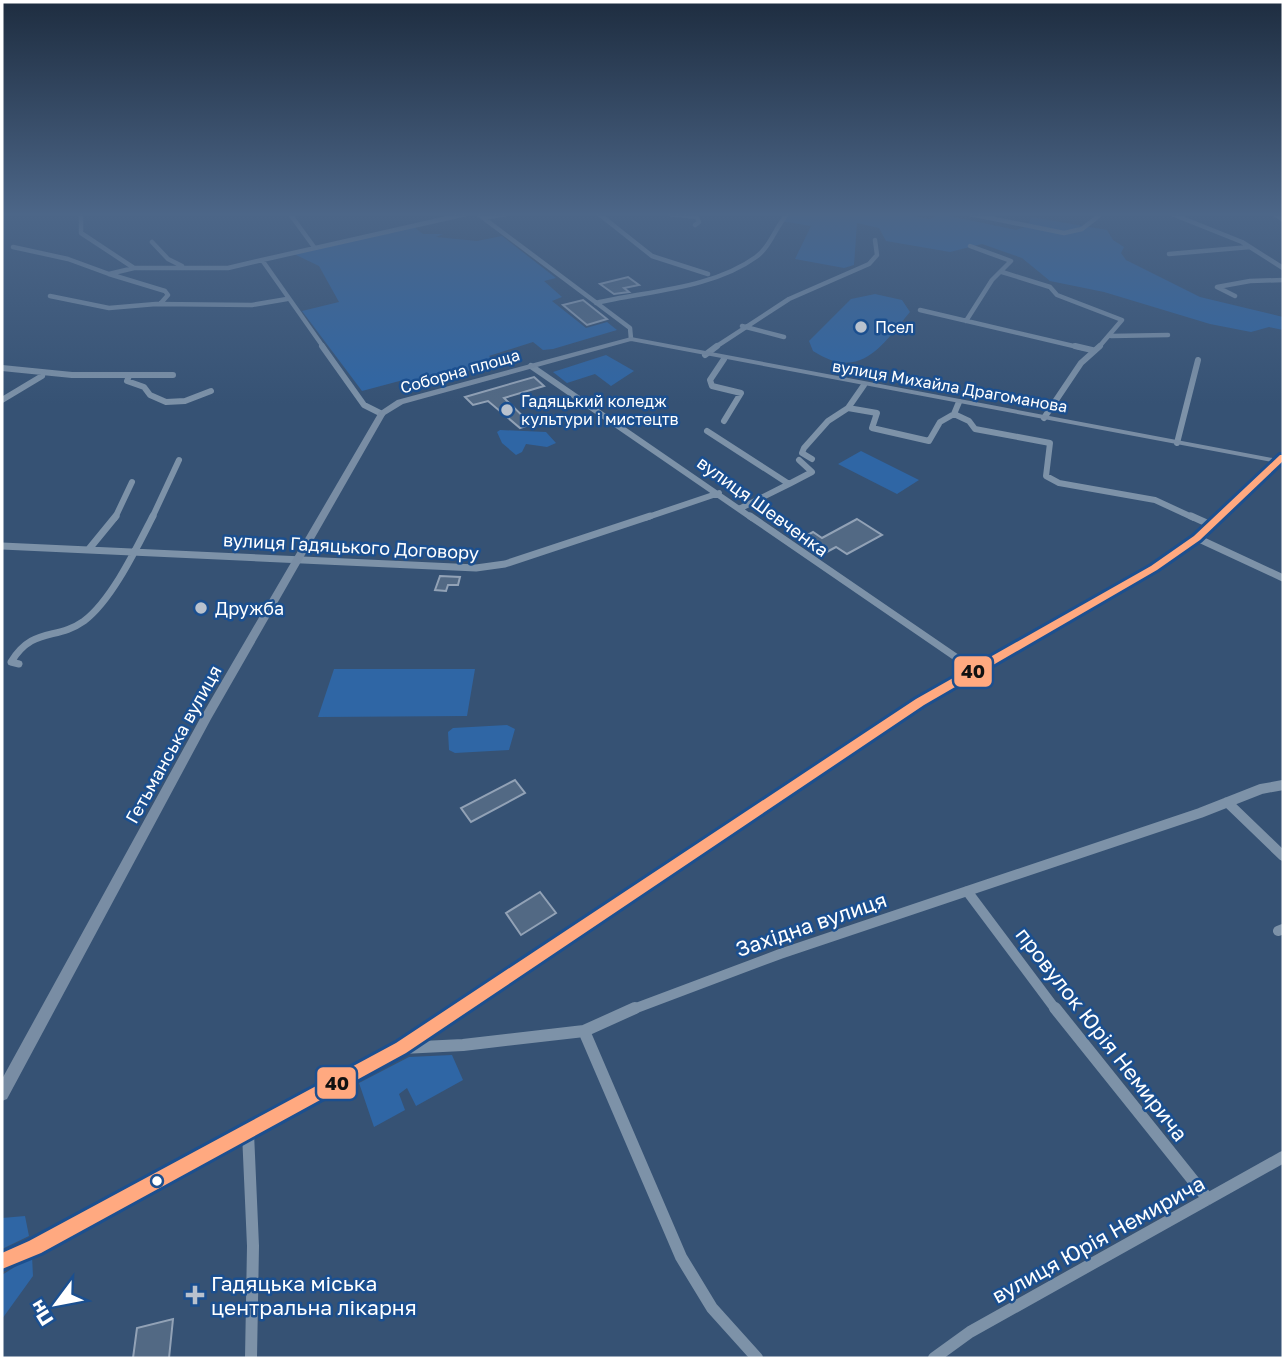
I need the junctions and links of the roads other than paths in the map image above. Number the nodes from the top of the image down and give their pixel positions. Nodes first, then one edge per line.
1 (118, 277) edge
2 (273, 277) edge
3 (562, 277) edge
4 (701, 277) edge
5 (835, 277) edge
6 (995, 277) edge
7 (1019, 277) edge
8 (1283, 280) edge
9 (50, 296) dead end
10 (1235, 296) dead end
11 (286, 299) junction
12 (596, 303) junction
13 (160, 304) junction
14 (920, 310) dead end
15 (966, 321) junction
16 (742, 326) junction
17 (1168, 335) dead end
18 (1111, 336) junction
19 (784, 337) dead end
20 (631, 339) junction
21 (618, 341) joint
22 (1092, 350) junction
23 (705, 355) junction
24 (724, 359) junction
25 (1198, 360) dead end
26 (531, 366) junction
27 (2, 368) edge
28 (173, 375) dead end
29 (42, 376) junction
30 (129, 376) junction
31 (864, 385) junction
32 (211, 391) dead end
33 (2, 400) edge
34 (959, 402) junction
35 (848, 408) junction
36 (954, 415) junction
37 (379, 418) junction
38 (1044, 418) junction
39 (724, 421) dead end
40 (706, 431) dead end
41 (1177, 443) junction
42 (811, 459) dead end
43 (179, 460) dead end
44 (799, 460) dead end
45 (1282, 460) edge
46 (132, 482) dead end
47 (789, 484) junction
48 (719, 493) junction
49 (741, 508) junction
50 (1211, 525) junction
51 (1197, 538) junction
52 (2, 546) edge
53 (89, 549) junction
54 (136, 551) junction
55 (296, 560) junction
56 (1283, 578) edge
57 (19, 664) dead end
58 (976, 671) junction
59 (1283, 785) edge
60 (1227, 802) junction
61 (1283, 856) edge
62 (967, 891) junction
63 (584, 1031) junction
64 (401, 1048) junction
65 (2, 1091) edge
66 (248, 1133) junction
67 (1283, 1157) edge
68 (1208, 1199) junction
69 (2, 1261) edge
70 (251, 1358) edge
71 (757, 1358) edge
72 (934, 1358) edge

1 - 13 street
2 - 11 street
3 - 12 street
4 - 12 street
5 - 16 street
6 - 15 street
7 - 18 street
8 - 10 street
9 - 13 street
11 - 13 street
11 - 37 street
12 - 20 street
14 - 15 street
15 - 22 street
16 - 19 street
16 - 23 street
17 - 18 street
18 - 22 street
20 - 21 street, вулиця Михайла Драгоманова
20 - 23 street, вулиця Михайла Драгоманова
21 - 26 street, Соборна площа
22 - 38 street
23 - 24 street, вулиця Михайла Драгоманова
24 - 31 street, вулиця Михайла Драгоманова
24 - 39 street
25 - 41 street
26 - 37 street, Соборна площа
26 - 48 street, вулиця Шевченка
27 - 29 street
28 - 30 street
29 - 30 street
29 - 33 street
30 - 32 street
31 - 34 street, вулиця Михайла Драгоманова
31 - 35 street
34 - 36 street
34 - 38 street, вулиця Михайла Драгоманова
35 - 36 street
35 - 42 street
36 - 50 street
37 - 55 street, Гетьманська вулиця
38 - 41 street, вулиця Михайла Драгоманова
40 - 47 street
41 - 45 street, вулиця Михайла Драгоманова
43 - 54 street
44 - 47 street
45 - 50 street
46 - 53 street
47 - 49 street
48 - 49 street, вулиця Шевченка
48 - 55 street, вулиця Гадяцького Договору
49 - 58 street, вулиця Шевченка
50 - 51 street
51 - 56 street
51 - 58 street
52 - 53 street, вулиця Гадяцького Договору
53 - 54 street, вулиця Гадяцького Договору
54 - 55 street, вулиця Гадяцького Договору
54 - 57 street
55 - 65 street, Гетьманська вулиця
58 - 64 street
59 - 60 street, Західна вулиця
60 - 61 street
60 - 62 street, Західна вулиця
62 - 63 street, Західна вулиця
62 - 68 street, провулок Юрія Немирича
63 - 64 street, Західна вулиця
63 - 71 street
64 - 66 street
66 - 69 street
66 - 70 street
67 - 68 street, вулиця Юрія Немирича
68 - 72 street, вулиця Юрія Немирича

